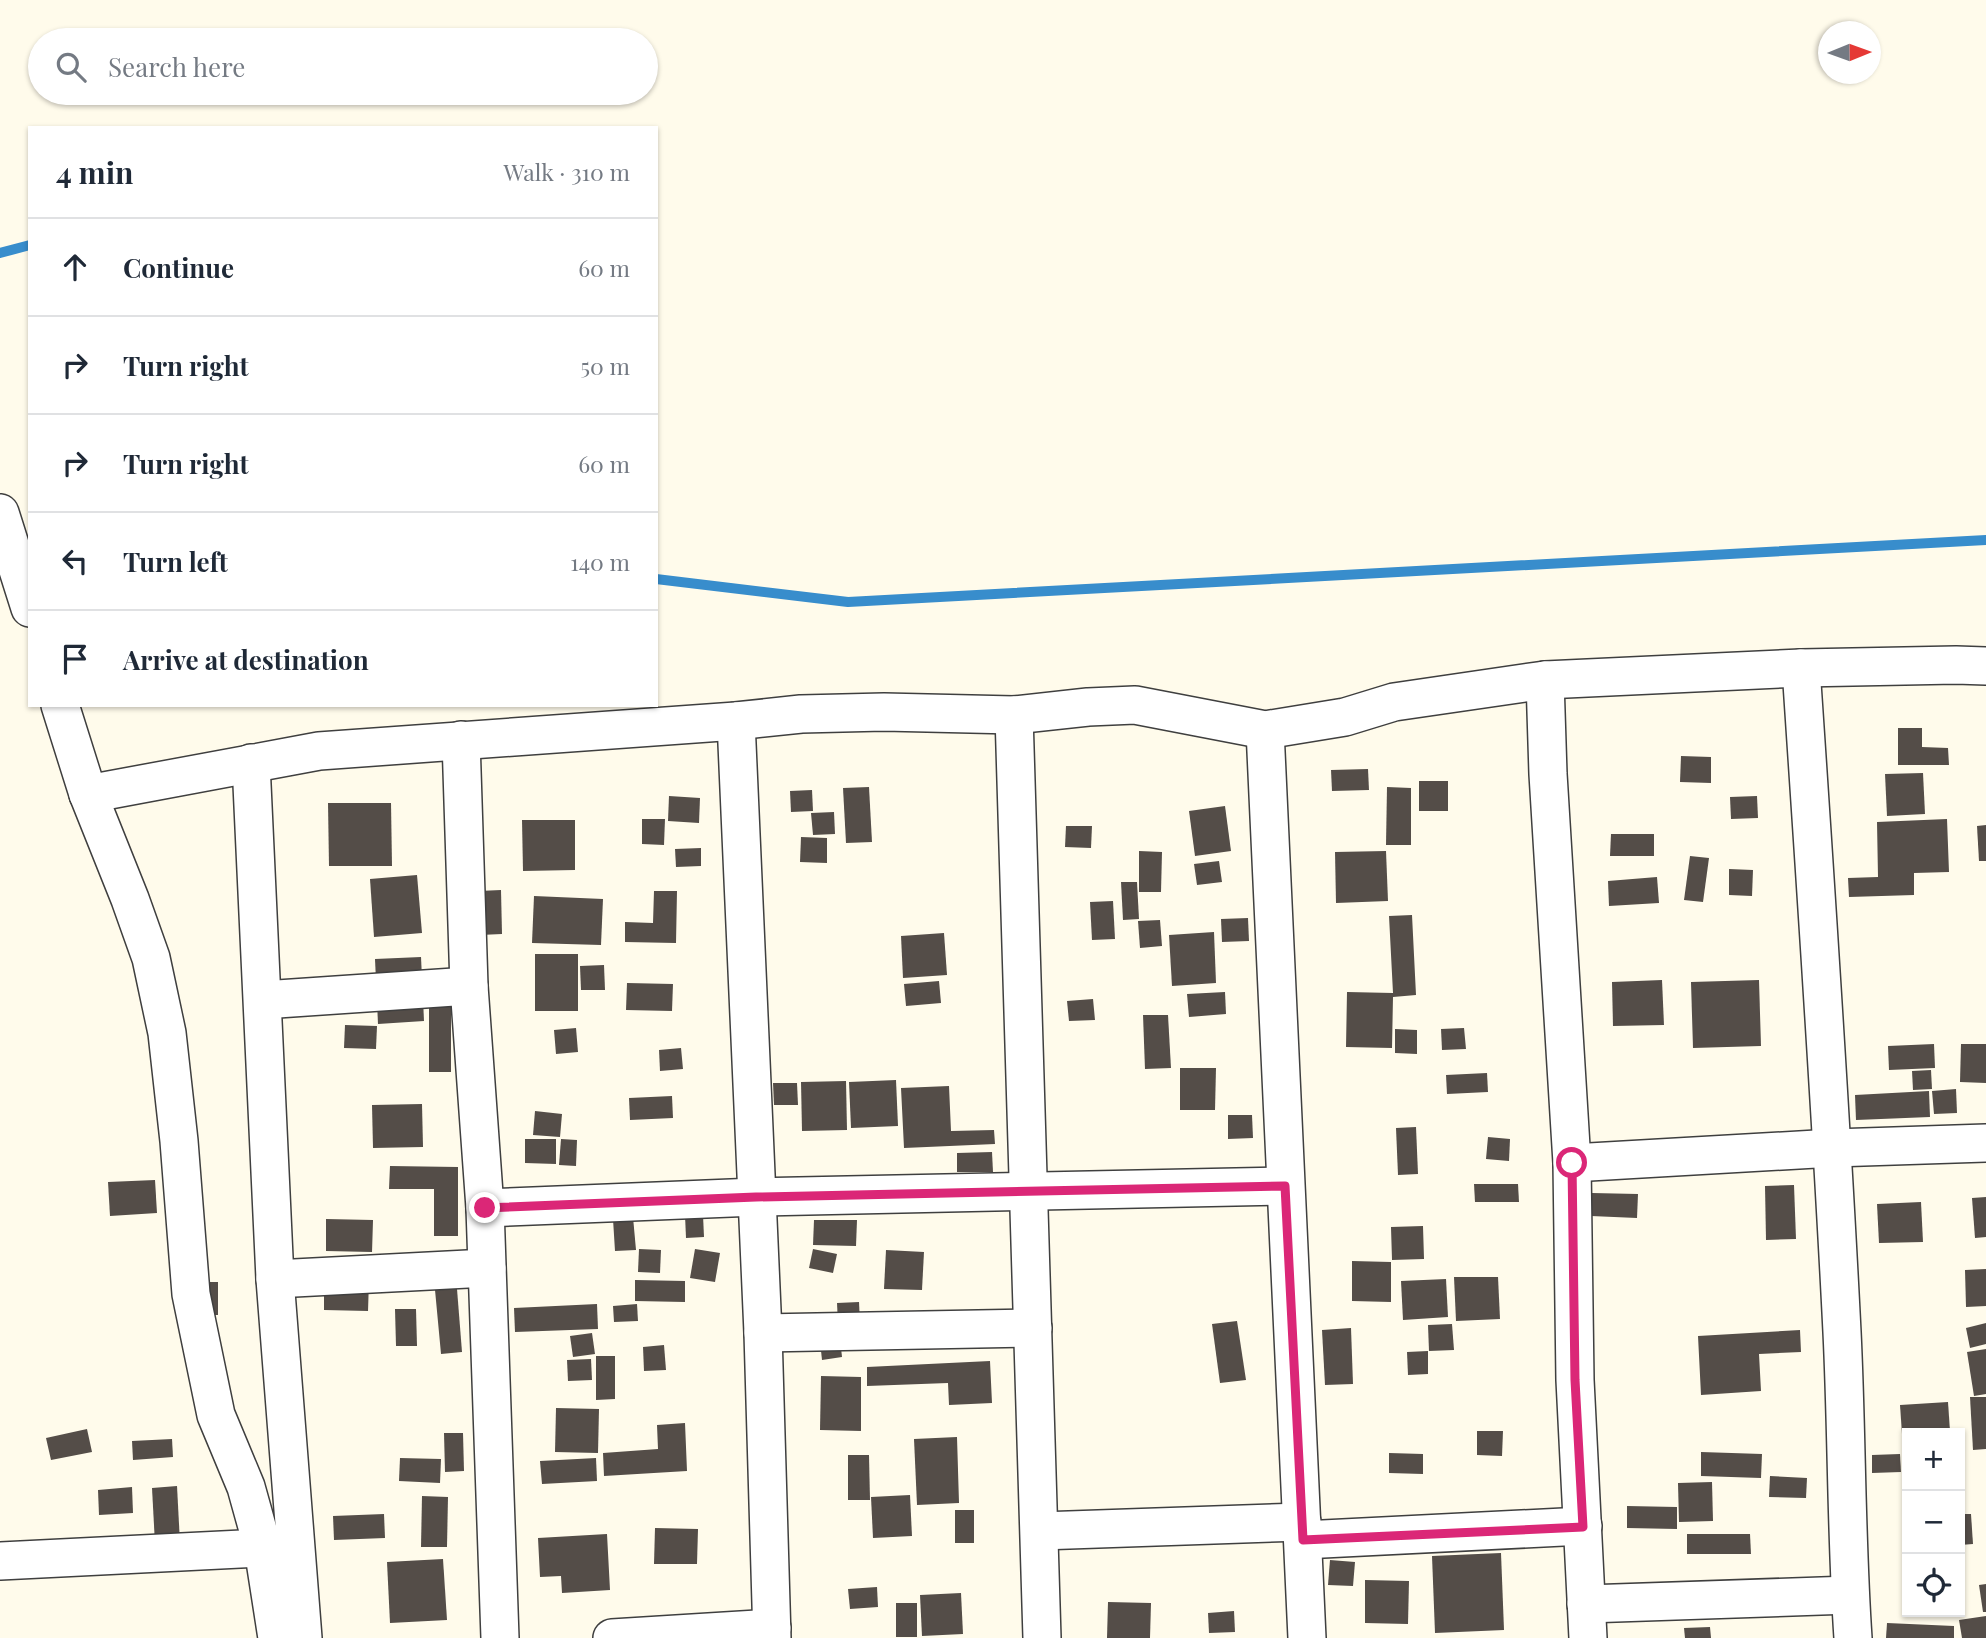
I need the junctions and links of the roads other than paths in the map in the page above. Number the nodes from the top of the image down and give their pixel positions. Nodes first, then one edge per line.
1 (0, 513) edge
2 (28, 602) edge
3 (1986, 666) edge
4 (1801, 667) junction
5 (1545, 680) junction
6 (61, 707) edge
7 (1014, 715) junction
8 (736, 721) junction
9 (1265, 730) junction
10 (460, 740) junction
11 (251, 763) junction
12 (88, 794) junction
13 (469, 986) junction
14 (263, 1000) junction
15 (1986, 1143) edge
16 (1833, 1148) junction
17 (1572, 1163) junction
18 (1285, 1186) junction
19 (1028, 1192) junction
20 (756, 1197) junction
21 (485, 1208) junction
22 (487, 1268) junction
23 (275, 1279) junction
24 (1033, 1328) junction
25 (763, 1334) junction
26 (1583, 1527) junction
27 (1040, 1531) junction
28 (1302, 1531) junction
29 (263, 1548) junction
30 (0, 1561) edge
31 (1850, 1595) junction
32 (1587, 1621) edge
33 (772, 1633) edge
34 (277, 1638) edge
35 (303, 1638) edge
36 (500, 1638) edge
37 (612, 1638) edge
38 (1042, 1638) edge
39 (1307, 1638) edge
40 (1853, 1638) edge

1 - 2 street
3 - 4 street
4 - 5 street
4 - 16 street
5 - 9 street
5 - 17 street
6 - 12 street
7 - 8 street
7 - 9 street
7 - 19 street
8 - 10 street
8 - 20 street
9 - 18 street
10 - 11 street
10 - 13 street
11 - 12 street
11 - 14 street
12 - 29 street
13 - 14 street
13 - 21 street
14 - 23 street
15 - 16 street
16 - 17 street
16 - 31 street
17 - 26 street
18 - 19 street
18 - 28 street
19 - 20 street
19 - 24 street
20 - 21 street
20 - 25 street
21 - 22 street
22 - 23 street
22 - 36 street
23 - 35 street
24 - 25 street
24 - 27 street
25 - 33 street
26 - 28 street
26 - 32 street
27 - 28 street
27 - 38 street
28 - 39 street
29 - 30 street
29 - 34 street
31 - 32 street
31 - 40 street
33 - 37 street

